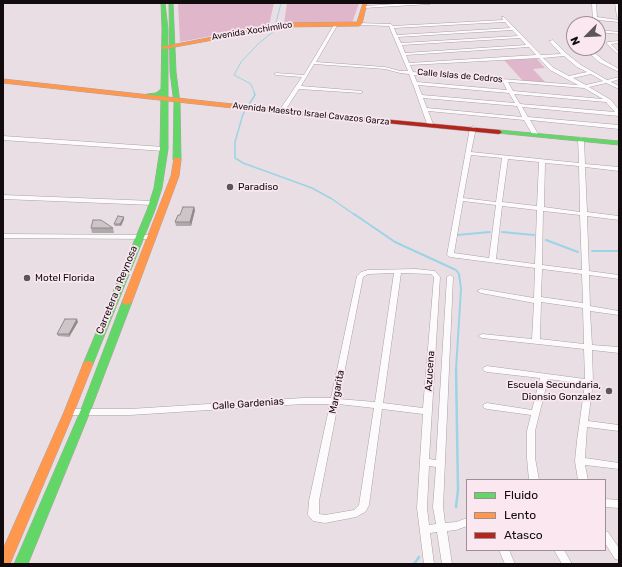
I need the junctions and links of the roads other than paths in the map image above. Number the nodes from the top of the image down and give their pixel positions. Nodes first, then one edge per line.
1 (163, 3) edge
2 (171, 3) edge
3 (418, 3) edge
4 (430, 3) edge
5 (594, 3) edge
6 (617, 3) edge
7 (392, 4) edge
8 (364, 5) edge
9 (594, 16) edge
10 (619, 17) edge
11 (606, 19) edge
12 (619, 21) edge
13 (336, 24) junction
14 (359, 24) junction
15 (390, 26) junction
16 (512, 29) junction
17 (606, 32) edge
18 (619, 33) edge
19 (396, 36) junction
20 (520, 37) junction
21 (551, 41) dead end
22 (619, 42) edge
23 (400, 44) junction
24 (171, 45) junction
25 (529, 46) junction
26 (404, 54) junction
27 (619, 54) edge
28 (565, 55) junction
29 (539, 56) junction
30 (595, 56) edge
31 (313, 63) junction
32 (408, 64) junction
33 (619, 71) edge
34 (411, 72) junction
35 (590, 73) junction
36 (276, 74) dead end
37 (305, 76) junction
38 (568, 78) junction
39 (619, 78) edge
40 (504, 80) junction
41 (3, 81) edge
42 (606, 81) junction
43 (414, 83) junction
44 (3, 86) edge
45 (298, 87) junction
46 (585, 87) junction
47 (619, 88) edge
48 (362, 92) dead end
49 (511, 92) junction
50 (420, 96) junction
51 (165, 97) junction
52 (609, 101) junction
53 (177, 102) junction
54 (518, 105) junction
55 (253, 109) junction
56 (425, 110) junction
57 (282, 111) junction
58 (165, 113) junction
59 (619, 114) edge
60 (526, 118) junction
61 (430, 124) junction
62 (619, 127) edge
63 (473, 130) junction
64 (535, 134) junction
65 (3, 138) edge
66 (581, 141) junction
67 (619, 143) edge
68 (619, 147) edge
69 (164, 149) junction
70 (469, 153) junction
71 (177, 156) junction
72 (505, 157) junction
73 (542, 161) junction
74 (582, 165) junction
75 (619, 169) edge
76 (3, 197) edge
77 (460, 199) junction
78 (153, 203) junction
79 (499, 204) junction
80 (540, 209) junction
81 (584, 214) junction
82 (619, 218) edge
83 (3, 236) edge
84 (139, 237) junction
85 (152, 237) junction
86 (492, 261) junction
87 (539, 267) junction
88 (398, 271) junction
89 (368, 272) joint
90 (586, 273) junction
91 (450, 277) dead end
92 (619, 277) edge
93 (436, 289) junction
94 (449, 290) junction
95 (480, 291) dead end
96 (536, 300) junction
97 (587, 307) junction
98 (619, 313) edge
99 (482, 336) dead end
100 (536, 342) junction
101 (588, 347) junction
102 (619, 350) edge
103 (487, 370) dead end
104 (544, 378) junction
105 (589, 382) junction
106 (335, 401) junction
107 (379, 406) junction
108 (487, 406) dead end
109 (427, 411) junction
110 (69, 412) junction
111 (85, 412) junction
112 (534, 413) junction
113 (583, 423) junction
114 (619, 428) edge
115 (580, 461) junction
116 (424, 462) junction
117 (440, 464) junction
118 (619, 466) edge
119 (534, 479) edge
120 (583, 479) edge
121 (606, 502) edge
122 (619, 504) edge
123 (466, 522) edge
124 (440, 528) junction
125 (425, 529) junction
126 (606, 536) edge
127 (615, 546) edge
128 (504, 551) edge
129 (560, 551) edge
130 (619, 556) edge
131 (4, 564) edge
132 (22, 564) edge
133 (430, 564) edge
134 (447, 564) edge
135 (510, 564) edge
136 (567, 564) edge

1 - 24 main road
2 - 24 main road, Carretera a Reynosa
3 - 4 street
3 - 7 street
5 - 9 street
6 - 10 street
7 - 8 street
8 - 14 main road
11 - 12 street
13 - 14 main road, Avenida Xochimilco
13 - 24 main road, Avenida Xochimilco
13 - 31 street
14 - 15 street, Avenida Xochimilco
15 - 16 street, Avenida Xochimilco
15 - 19 street
16 - 19 street
16 - 20 street
17 - 18 street
19 - 23 street
20 - 23 street
20 - 25 street
21 - 28 street
22 - 27 street
23 - 26 street
24 - 51 main road, Carretera a Reynosa
24 - 53 main road, Carretera a Reynosa
25 - 26 street
25 - 29 street
26 - 32 street
28 - 29 street
28 - 35 street
29 - 32 street
29 - 38 street
30 - 33 street
31 - 34 street, Calle Islas de Cedros
31 - 37 street
32 - 34 street
34 - 40 street, Calle Islas de Cedros
34 - 43 street
35 - 38 street
35 - 42 street
36 - 37 street
37 - 45 street
38 - 46 street
39 - 42 street, Calle Islas de Cedros
40 - 46 street, Calle Islas de Cedros
40 - 49 street
41 - 51 main road
42 - 46 street, Calle Islas de Cedros
42 - 47 street
43 - 49 street
43 - 50 street
44 - 51 main road, Avenida Maestro Israel Cavazos Garza
45 - 48 street
45 - 57 street
46 - 52 street
49 - 52 street
49 - 54 street
50 - 54 street
50 - 56 street
51 - 53 main road, Avenida Maestro Israel Cavazos Garza
51 - 58 main road, Carretera a Reynosa
52 - 59 street
53 - 55 main road, Avenida Maestro Israel Cavazos Garza
53 - 71 main road, Carretera a Reynosa
54 - 59 street
54 - 60 street
55 - 57 main road, Avenida Maestro Israel Cavazos Garza
55 - 63 main road, Avenida Maestro Israel Cavazos Garza
56 - 60 street
56 - 61 street
57 - 61 main road, Avenida Maestro Israel Cavazos Garza
58 - 69 main road, Carretera a Reynosa
58 - 71 main road
60 - 62 street
60 - 64 street
61 - 63 main road, Avenida Maestro Israel Cavazos Garza
63 - 64 main road, Avenida Maestro Israel Cavazos Garza
63 - 66 main road, Avenida Maestro Israel Cavazos Garza
63 - 70 street
64 - 66 main road, Avenida Maestro Israel Cavazos Garza
65 - 69 street
66 - 67 main road, Avenida Maestro Israel Cavazos Garza
66 - 68 main road, Avenida Maestro Israel Cavazos Garza
66 - 74 street
69 - 78 main road, Carretera a Reynosa
70 - 72 street
70 - 77 street
71 - 85 main road, Carretera a Reynosa
72 - 73 street
72 - 79 street
73 - 74 street
73 - 80 street
74 - 75 street
74 - 81 street
76 - 78 street
77 - 79 street
77 - 86 street
78 - 84 main road, Carretera a Reynosa
79 - 80 street
79 - 86 street
80 - 81 street
80 - 87 street
81 - 82 street
81 - 90 street
83 - 84 street
84 - 85 street
84 - 110 main road, Carretera a Reynosa
85 - 111 main road, Carretera a Reynosa
86 - 87 street
87 - 90 street
87 - 96 street
88 - 89 street, Azucena
88 - 93 street, Azucena
88 - 107 street
89 - 106 street, Margarita
90 - 92 street
90 - 97 street
91 - 94 street
93 - 94 street
93 - 109 street, Azucena
94 - 117 street
95 - 96 street
96 - 97 street
96 - 100 street
97 - 98 street
97 - 101 street
99 - 100 street
100 - 101 street
101 - 102 street
101 - 105 street
103 - 104 street
104 - 105 street
104 - 112 street
105 - 113 street
106 - 107 street, Calle Gardenias
106 - 107 street, Margarita
106 - 111 street, Calle Gardenias
107 - 109 street, Calle Gardenias
108 - 112 street
109 - 116 street, Azucena
110 - 111 street, Calle Gardenias
110 - 131 main road, Carretera a Reynosa
111 - 132 main road, Carretera a Reynosa
112 - 119 street
113 - 114 street
113 - 115 street
115 - 118 street
115 - 120 street
116 - 117 street
116 - 125 street, Azucena
117 - 124 street
121 - 122 street
123 - 124 street
124 - 125 street
124 - 134 street
125 - 133 street, Azucena
126 - 127 street
127 - 130 street
128 - 135 street
129 - 136 street

